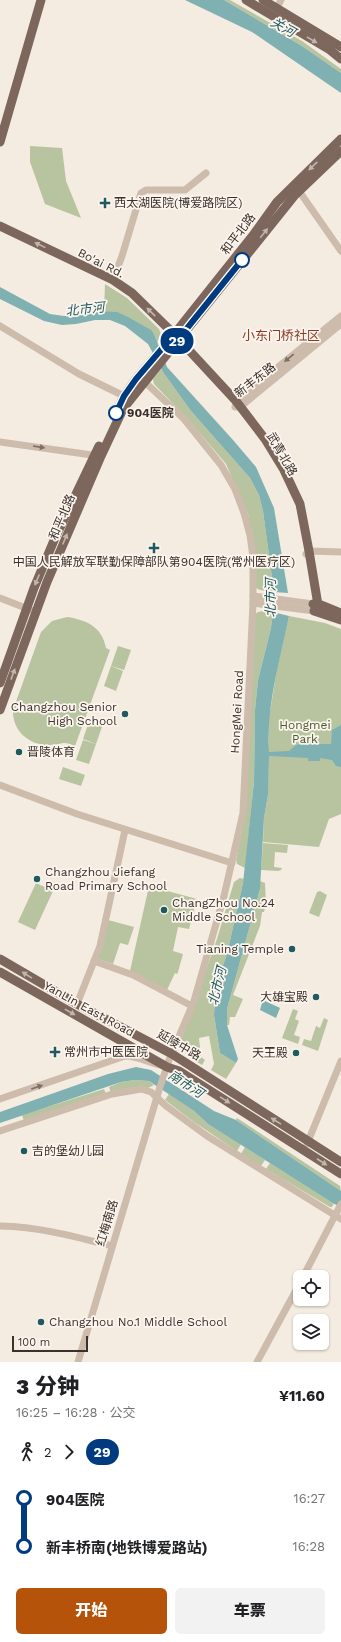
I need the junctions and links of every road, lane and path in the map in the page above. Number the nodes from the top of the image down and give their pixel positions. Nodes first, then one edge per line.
1 (37, 0) edge
2 (41, 0) edge
3 (246, 0) edge
4 (263, 0) edge
5 (279, 4) edge
6 (341, 47) edge
7 (341, 59) edge
8 (0, 126) edge
9 (341, 139) edge
10 (0, 142) edge
11 (341, 151) edge
12 (206, 172) dead end
13 (299, 191) junction
14 (0, 226) edge
15 (341, 251) edge
16 (113, 280) junction
17 (341, 316) edge
18 (341, 324) edge
19 (0, 326) edge
20 (175, 338) junction
21 (155, 362) junction
22 (145, 382) junction
23 (124, 396) junction
24 (237, 405) junction
25 (0, 442) edge
26 (97, 455) junction
27 (341, 552) edge
28 (308, 553) junction
29 (341, 556) edge
30 (0, 598) edge
31 (253, 599) junction
32 (26, 608) junction
33 (316, 608) junction
34 (36, 612) junction
35 (341, 613) edge
36 (341, 620) edge
37 (0, 683) edge
38 (0, 710) edge
39 (0, 785) edge
40 (125, 830) junction
41 (232, 863) junction
42 (0, 959) edge
43 (94, 961) junction
44 (0, 972) edge
45 (77, 1004) junction
46 (192, 1006) junction
47 (172, 1054) junction
48 (341, 1061) edge
49 (167, 1067) junction
50 (158, 1093) junction
51 (0, 1099) edge
52 (0, 1131) edge
53 (309, 1141) junction
54 (304, 1150) junction
55 (341, 1162) edge
56 (341, 1174) edge
57 (337, 1210) edge
58 (341, 1219) edge
59 (0, 1226) edge
60 (112, 1246) junction
61 (307, 1270) edge
62 (293, 1295) edge
63 (78, 1362) edge
64 (257, 1362) edge

1 - 8 main road
2 - 10 main road
3 -> 7 main road
4 - 5 main road
5 - 6 main road
9 -> 20 main road, 和平北路
11 - 13 main road, 和平北路
12 - 16 street
13 - 15 street
20 -> 13 main road, 和平北路
16 -> 14 main road, Bo'ai Rd.
20 -> 16 main road, Bo'ai Rd.
17 -> 24 street, 新丰东路
18 - 24 street, 新丰东路
19 - 23 street
20 - 21 main road, 和平北路
20 - 24 main road, 武青北路
21 - 22 main road, 和平北路
21 - 23 main road, 和平北路
22 - 26 main road, 和平北路
22 - 31 street, HongMei Road
23 - 26 main road, 和平北路
24 - 28 main road, 武青北路
25 -> 26 street
26 -> 32 main road, 和平北路
34 -> 26 main road, 和平北路
27 - 28 street
28 - 29 street
28 - 33 main road, 武青北路
30 - 32 street
31 - 33 street
31 - 41 street, HongMei Road
32 - 34 street
32 - 37 main road, 和平北路
33 - 35 main road
33 - 36 main road
38 -> 34 main road, 和平北路
39 - 40 street
40 - 41 street
40 - 43 street
41 - 46 street, HongMei Road
45 -> 42 main road, 延陵中路
43 - 45 street
43 - 46 street
44 -> 49 main road, YanLin East Road
45 - 47 main road, 延陵中路
46 - 47 street, HongMei Road
47 - 49 street, HongMei Road
53 -> 47 main road, 延陵中路
48 - 53 street
49 - 50 street, 红梅南路
51 -> 49 street
49 -> 54 main road, 延陵中路
50 - 52 street
50 - 57 street
50 - 60 street, 红梅南路
53 - 54 street
53 - 55 main road, 延陵中路
54 -> 56 main road, 延陵中路
57 - 58 street
57 - 61 street
59 - 60 street
60 - 63 street, 红梅南路
62 - 64 street

